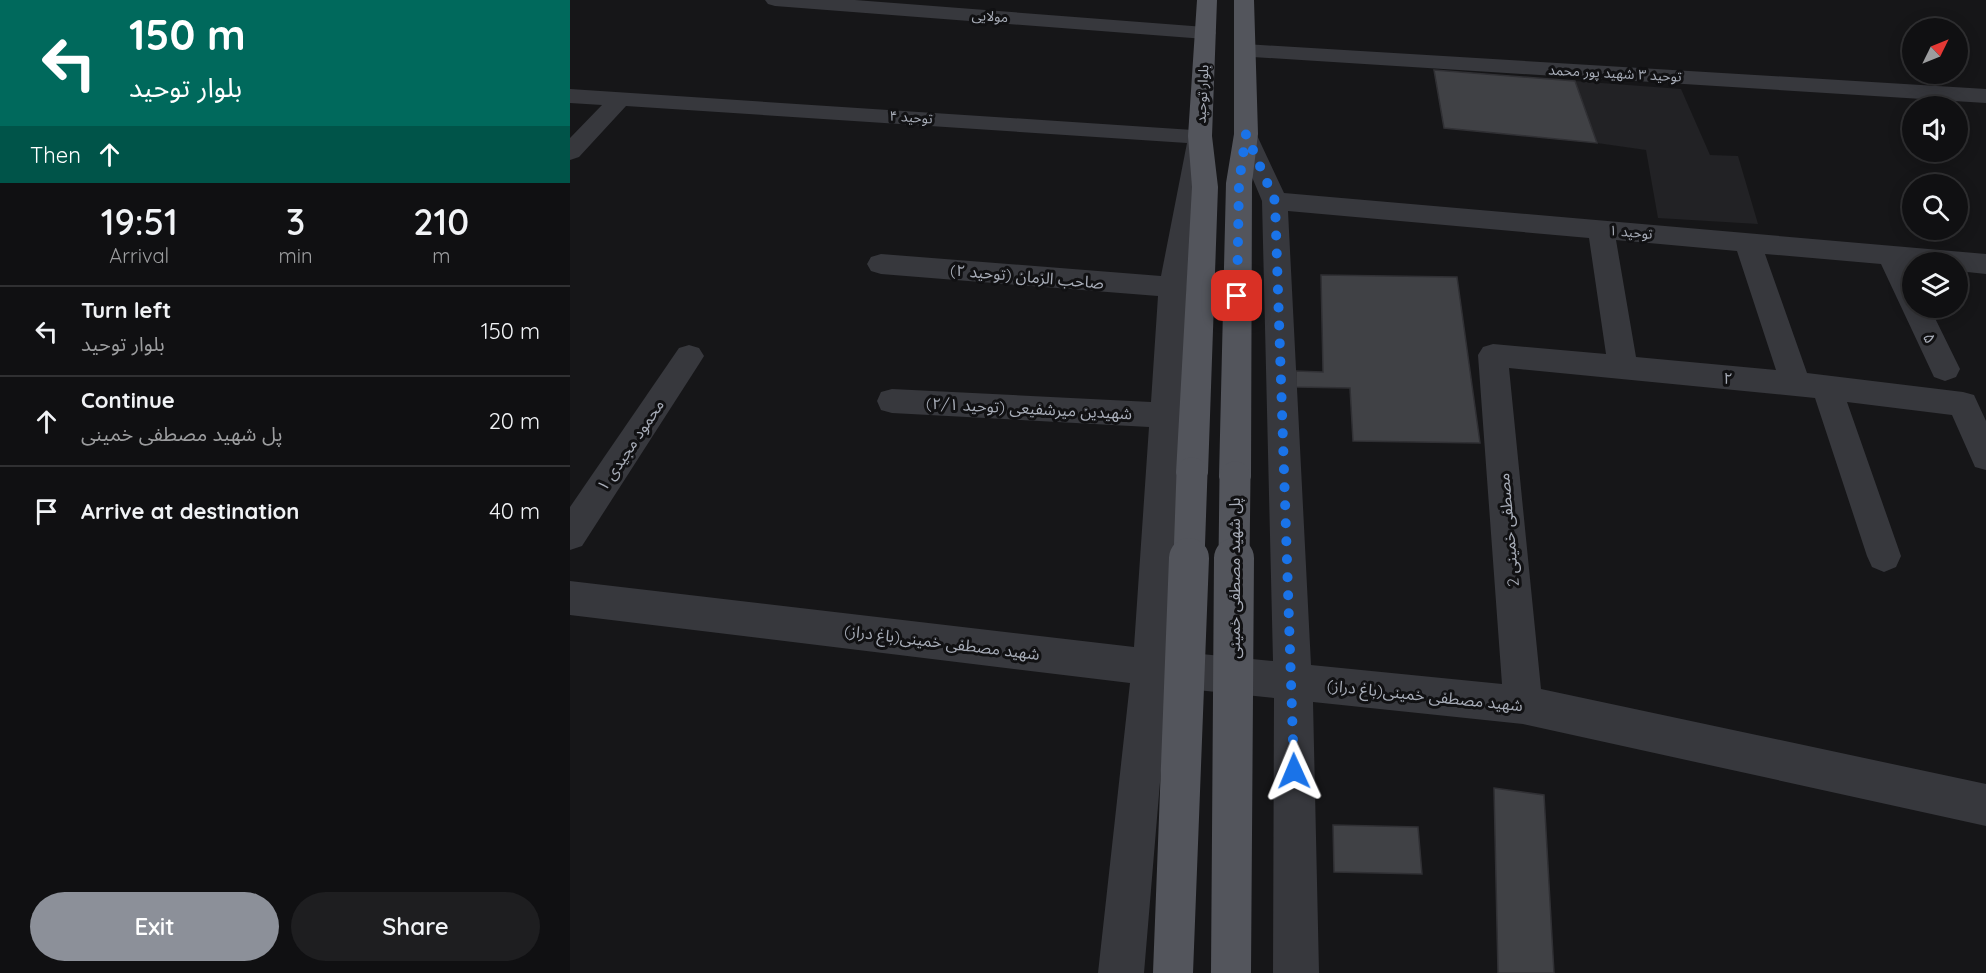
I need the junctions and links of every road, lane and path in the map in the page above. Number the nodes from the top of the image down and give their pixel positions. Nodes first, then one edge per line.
1 (775, 0) edge
2 (1207, 0) edge
3 (1244, 0) edge
4 (1205, 33) junction
5 (1245, 51) junction
6 (570, 96) edge
7 (1986, 96) edge
8 (621, 98) junction
9 (1246, 134) junction
10 (1200, 136) junction
11 (570, 152) edge
12 (1275, 201) junction
13 (1601, 230) junction
14 (1748, 243) junction
15 (1891, 256) junction
16 (881, 264) dead end
17 (1986, 264) edge
18 (1902, 280) edge
19 (1173, 287) junction
20 (1921, 318) edge
21 (1493, 355) joint
22 (689, 356) dead end
23 (1623, 368) junction
24 (1945, 369) dead end
25 (1796, 384) junction
26 (1827, 388) junction
27 (892, 401) dead end
28 (1166, 415) junction
29 (1986, 457) edge
30 (570, 535) edge
31 (1884, 556) dead end
32 (570, 598) edge
33 (1151, 667) junction
34 (1293, 681) junction
35 (1523, 705) junction
36 (1986, 805) edge
37 (1121, 973) edge
38 (1173, 973) edge
39 (1231, 973) edge
40 (1296, 973) edge

1 - 4 street, مولایی
2 - 4 main road, بلوار توحید
3 - 5 main road
4 - 10 main road, بلوار توحید
5 - 7 street, توحید ۳ شهيد پور محمد
5 - 9 main road
6 - 8 street, توحید ۴
8 - 10 street, توحید ۴
8 - 11 street
9 - 12 street
9 - 39 main road, پل شهید مصطفی خمینی, bridge
10 - 19 street
10 - 38 main road, بلوار توحید, bridge
12 - 13 street, توحید ۱
12 - 34 street
13 - 14 street, توحید ۱
13 - 23 street
14 - 15 street, توحید ۱
14 - 25 street
15 - 17 street, توحید ۱
15 - 18 street
16 - 19 street, صاحب الزمان (توحید ۲)
19 - 28 street
20 - 24 street, ۵
21 - 23 street, ۲
21 - 35 street, مصطفی خمینی 2
22 - 30 street, ۱ محمود مجیدی
23 - 25 street, ۲
25 - 26 street, ۲
26 - 29 street, ۲
26 - 31 street
27 - 28 street, شهیدین میرشفیعی (توحید ۲/۱)
28 - 33 street
32 - 33 street, شهید مصطفی خمینی(باغ دراز)
33 - 34 street, شهید مصطفی خمینی(باغ دراز)
33 - 37 street
34 - 35 street, شهید مصطفی خمینی(باغ دراز)
34 - 40 street
35 - 36 street, شهید مصطفی خمینی(باغ دراز)

